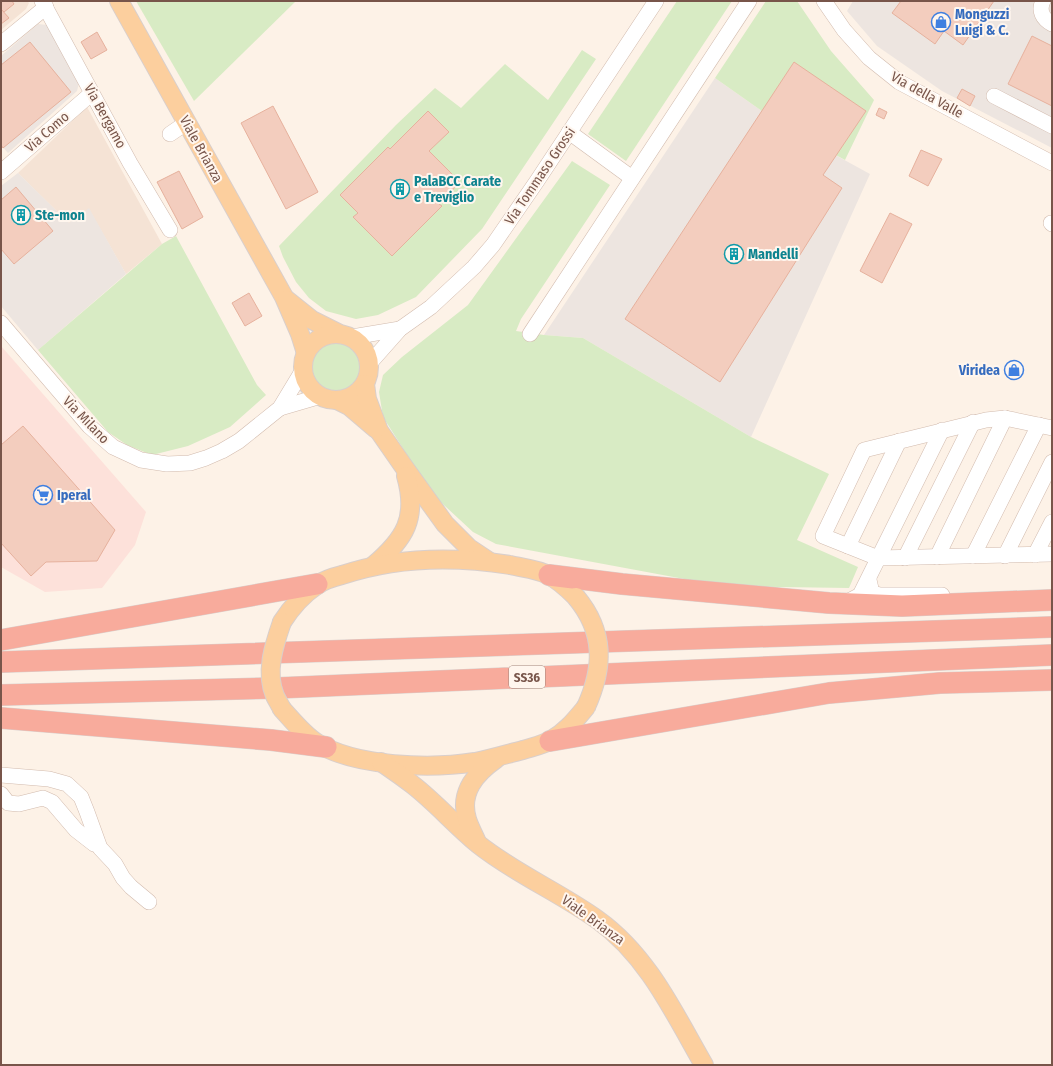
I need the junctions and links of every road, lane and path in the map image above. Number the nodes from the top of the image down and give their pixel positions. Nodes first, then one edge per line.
1 (119, 1) edge
2 (656, 1) edge
3 (749, 1) edge
4 (824, 1) edge
5 (1043, 1) edge
6 (44, 4) edge
7 (1052, 24) edge
8 (1, 44) edge
9 (92, 93) junction
10 (994, 96) dead end
11 (186, 123) junction
12 (1052, 126) edge
13 (569, 132) junction
14 (170, 134) dead end
15 (1050, 158) edge
16 (3, 166) edge
17 (632, 178) junction
18 (170, 230) dead end
19 (284, 297) junction
20 (1, 323) edge
21 (400, 329) junction
22 (530, 334) dead end
23 (345, 335) junction
24 (304, 362) junction
25 (369, 364) junction
26 (365, 384) junction
27 (329, 398) junction
28 (280, 408) junction
29 (1006, 418) junction
30 (974, 422) junction
31 (1046, 426) edge
32 (942, 430) junction
33 (379, 431) junction
34 (899, 441) junction
35 (1052, 462) edge
36 (404, 467) junction
37 (1052, 522) edge
38 (848, 546) junction
39 (1052, 554) edge
40 (1035, 555) junction
41 (973, 556) junction
42 (1005, 556) junction
43 (878, 558) junction
44 (905, 558) junction
45 (937, 558) junction
46 (491, 562) junction
47 (372, 566) junction
48 (549, 575) junction
49 (869, 580) junction
50 (318, 584) junction
51 (1052, 600) edge
52 (845, 603) junction
53 (982, 603) junction
54 (1052, 627) edge
55 (1, 640) edge
56 (1052, 655) edge
57 (1, 662) edge
58 (1052, 680) edge
59 (1, 696) edge
60 (1, 718) edge
61 (550, 741) junction
62 (326, 747) junction
63 (501, 756) junction
64 (381, 762) junction
65 (1, 775) edge
66 (3, 803) edge
67 (478, 844) junction
68 (98, 845) junction
69 (149, 902) dead end
70 (704, 1065) edge

1 - 11 main road, Viale Brianza
2 - 13 street, Via Tommaso Grossi
3 - 17 street
4 - 15 street, Via della Valle
5 - 7 street
6 - 8 street
6 - 9 street, Via Bergamo
9 - 16 street, Via Como
9 - 18 street, Via Bergamo
10 - 12 street
11 - 14 street
11 - 19 main road, Viale Brianza
13 - 17 street
13 - 21 street, Via Tommaso Grossi
17 - 22 street
19 - 23 main road, Viale Brianza
19 - 24 main road, Viale Brianza
20 - 28 street, Via Milano
21 - 23 street, Via Tommaso Grossi
21 - 25 street, Via Tommaso Grossi
23 - 24 main road
23 - 25 main road
24 - 27 main road
24 - 28 street, Via Milano
25 - 26 main road
26 - 27 main road
26 - 33 main road
27 - 28 street, Via Milano
27 - 33 main road
29 - 30 street
29 - 31 street
29 - 45 street
30 - 32 street
30 - 44 street
31 - 41 street
32 - 34 street
32 - 43 street
33 - 36 main road
34 - 38 street
34 - 38 street
35 - 42 street
36 - 46 main road
36 - 47 main road
37 - 40 street
38 - 43 street
39 - 40 street
40 - 42 street
41 - 42 street
41 - 45 street
43 - 44 street
43 - 49 street
44 - 45 street
46 - 47 main road
46 - 48 main road
47 - 50 main road
48 - 52 highway
48 - 61 main road, bridge
49 - 52 street
49 - 53 street
50 - 55 highway
50 - 62 main road, bridge
51 - 53 highway
52 - 53 highway
54 - 57 highway
56 - 59 highway, SS36
58 - 61 highway
60 - 62 highway
61 - 63 main road
62 - 64 main road
63 - 64 main road
63 - 67 main road
64 - 67 main road, Viale Brianza
65 - 68 street
66 - 68 street
67 - 70 main road, Viale Brianza
68 - 69 street

